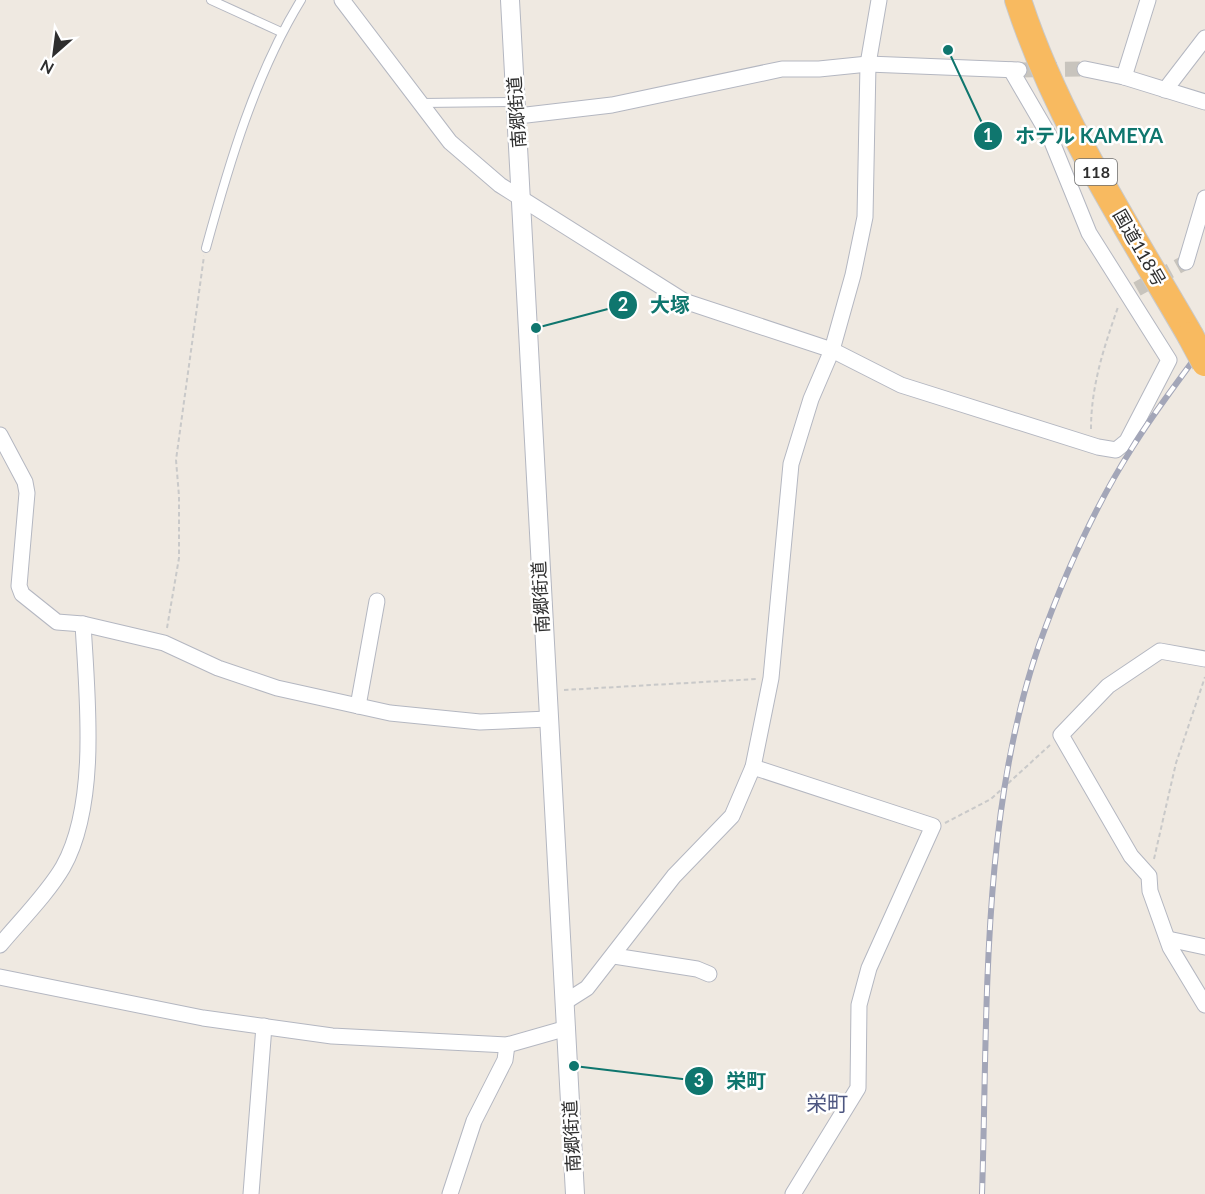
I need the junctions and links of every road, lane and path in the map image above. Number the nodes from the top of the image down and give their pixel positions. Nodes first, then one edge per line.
1 (211, 0) edge
2 (301, 0) edge
3 (342, 0) edge
4 (510, 0) edge
5 (879, 0) edge
6 (1018, 0) edge
7 (1035, 0) edge
8 (1148, 0) edge
9 (281, 32) junction
10 (1205, 38) edge
11 (868, 64) junction
12 (1085, 69) tunnel mouth
13 (1124, 78) junction
14 (1165, 90) junction
15 (1205, 102) edge
16 (421, 104) junction
17 (517, 109) junction
18 (522, 196) junction
19 (1205, 198) edge
20 (206, 248) joint
21 (1186, 262) tunnel mouth
22 (1130, 289) junction
23 (1199, 330) edge
24 (832, 350) junction
25 (1205, 363) edge
26 (0, 435) edge
27 (1090, 444) junction
28 (377, 601) dead end
29 (83, 624) junction
30 (164, 643) junction
31 (1205, 659) edge
32 (1205, 677) edge
33 (771, 678) junction
34 (546, 691) junction
35 (358, 706) junction
36 (548, 719) junction
37 (1061, 735) junction
38 (753, 767) junction
39 (933, 826) junction
40 (1149, 876) junction
41 (1168, 939) junction
42 (0, 945) edge
43 (1205, 947) edge
44 (614, 956) junction
45 (709, 974) dead end
46 (0, 977) edge
47 (565, 1002) junction
48 (1205, 1005) edge
49 (264, 1026) junction
50 (567, 1028) junction
51 (507, 1045) junction
52 (251, 1194) edge
53 (450, 1194) edge
54 (575, 1194) edge
55 (793, 1194) edge

1 - 9 lane
2 - 9 lane
3 - 16 street
4 - 17 street, 南郷街道
5 - 11 street
6 - 23 highway, 国道118号 / 118
7 - 23 highway, 国道118号 / 118
8 - 13 street
9 - 20 lane
10 - 14 street
11 - 17 street
11 - 22 street
11 - 24 street
12 - 13 street
13 - 14 street
14 - 15 street
16 - 17 lane
16 - 18 street
17 - 18 street, 南郷街道
18 - 24 street
18 - 34 street, 南郷街道
19 - 21 street
20 - 30 path
22 - 27 path
22 - 27 street
23 - 25 highway, 国道118号 / 118, bridge
24 - 27 street
24 - 33 street
26 - 29 street
28 - 35 street
29 - 30 street
29 - 42 street
30 - 35 street
31 - 37 street
32 - 40 path
33 - 34 path
33 - 38 street
34 - 36 street, 南郷街道
35 - 36 street
36 - 47 street, 南郷街道
37 - 39 path
37 - 40 street
38 - 39 street
38 - 44 street
39 - 55 street
40 - 41 street
41 - 43 street
41 - 48 street
44 - 45 street
44 - 47 street
46 - 49 street
47 - 50 street, 南郷街道
49 - 51 street
49 - 52 street
50 - 51 street
50 - 54 street, 南郷街道
51 - 53 street

